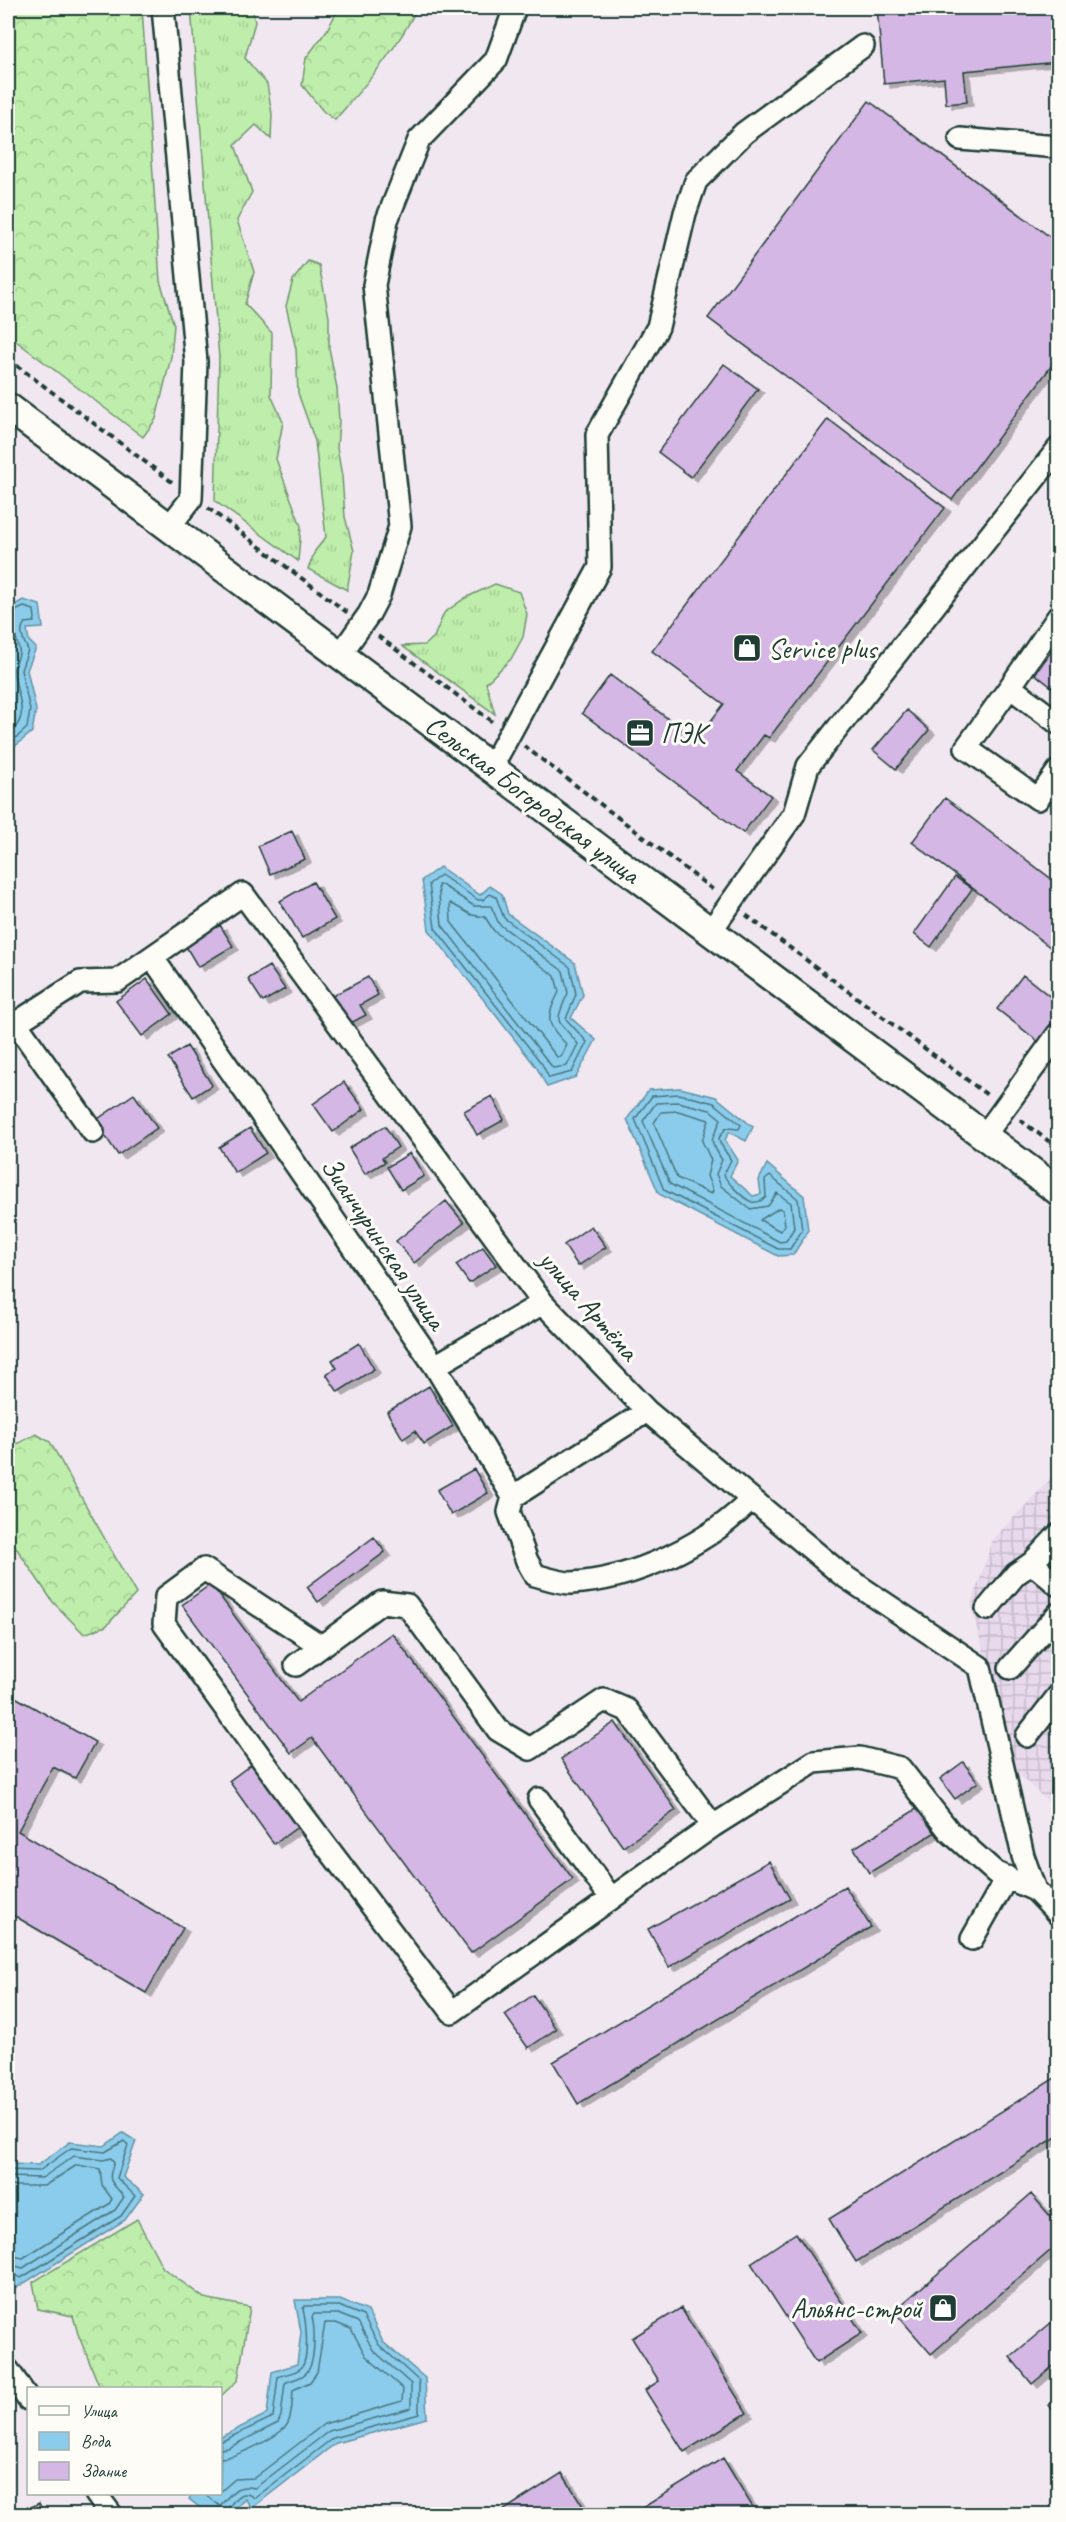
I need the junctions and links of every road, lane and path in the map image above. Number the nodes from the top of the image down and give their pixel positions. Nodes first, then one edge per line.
1 (163, 8) edge
2 (515, 8) edge
3 (863, 46) dead end
4 (960, 139) dead end
5 (1059, 147) edge
6 (8, 359) edge
7 (8, 407) edge
8 (1059, 449) edge
9 (191, 496) junction
10 (170, 527) junction
11 (1059, 617) edge
12 (362, 624) junction
13 (340, 655) junction
14 (423, 670) dead end
15 (1010, 687) junction
16 (1059, 723) edge
17 (491, 768) junction
18 (1059, 771) edge
19 (710, 932) junction
20 (152, 957) junction
21 (1059, 1034) edge
22 (93, 1132) dead end
23 (985, 1135) junction
24 (1059, 1191) edge
25 (543, 1304) junction
26 (435, 1366) junction
27 (647, 1412) junction
28 (513, 1497) junction
29 (752, 1499) junction
30 (1059, 1534) edge
31 (1032, 1563) junction
32 (1059, 1586) edge
33 (987, 1609) dead end
34 (1059, 1614) edge
35 (321, 1646) junction
36 (296, 1665) dead end
37 (1011, 1668) dead end
38 (1059, 1696) edge
39 (1027, 1736) dead end
40 (539, 1799) dead end
41 (713, 1826) junction
42 (1007, 1877) junction
43 (1035, 1890) junction
44 (611, 1898) junction
45 (1059, 1914) edge
46 (972, 1939) dead end
47 (8, 2370) edge
48 (27, 2398) edge
49 (97, 2495) edge
50 (111, 2514) edge

1 - 9 street
2 - 12 street
3 - 17 street
4 - 5 street
6 - 9 path
7 - 10 main road, Сельская Богородская улица
8 - 19 street
9 - 10 street
9 - 12 path
10 - 13 main road, Сельская Богородская улица
11 - 15 street
12 - 13 street
12 - 14 path
13 - 17 main road, Сельская Богородская улица
15 - 16 street
15 - 18 street
17 - 19 main road, Сельская Богородская улица
19 - 23 main road, Сельская Богородская улица
20 - 22 street
20 - 25 street, улица Артёма
20 - 26 street, Зианчуринская улица
21 - 23 street
23 - 24 main road, Сельская Богородская улица
25 - 26 street
25 - 27 street, улица Артёма
26 - 28 street, Зианчуринская улица
27 - 28 street
27 - 29 street, улица Артёма
28 - 29 street, Зианчуринская улица
29 - 43 street, улица Артёма
30 - 31 street
31 - 32 street
31 - 33 street
34 - 37 street
35 - 36 street
35 - 41 street
35 - 44 street
38 - 39 street
40 - 44 street
41 - 42 street
41 - 44 street
42 - 43 street
42 - 46 street
43 - 45 street
47 - 48 street
49 - 50 street

